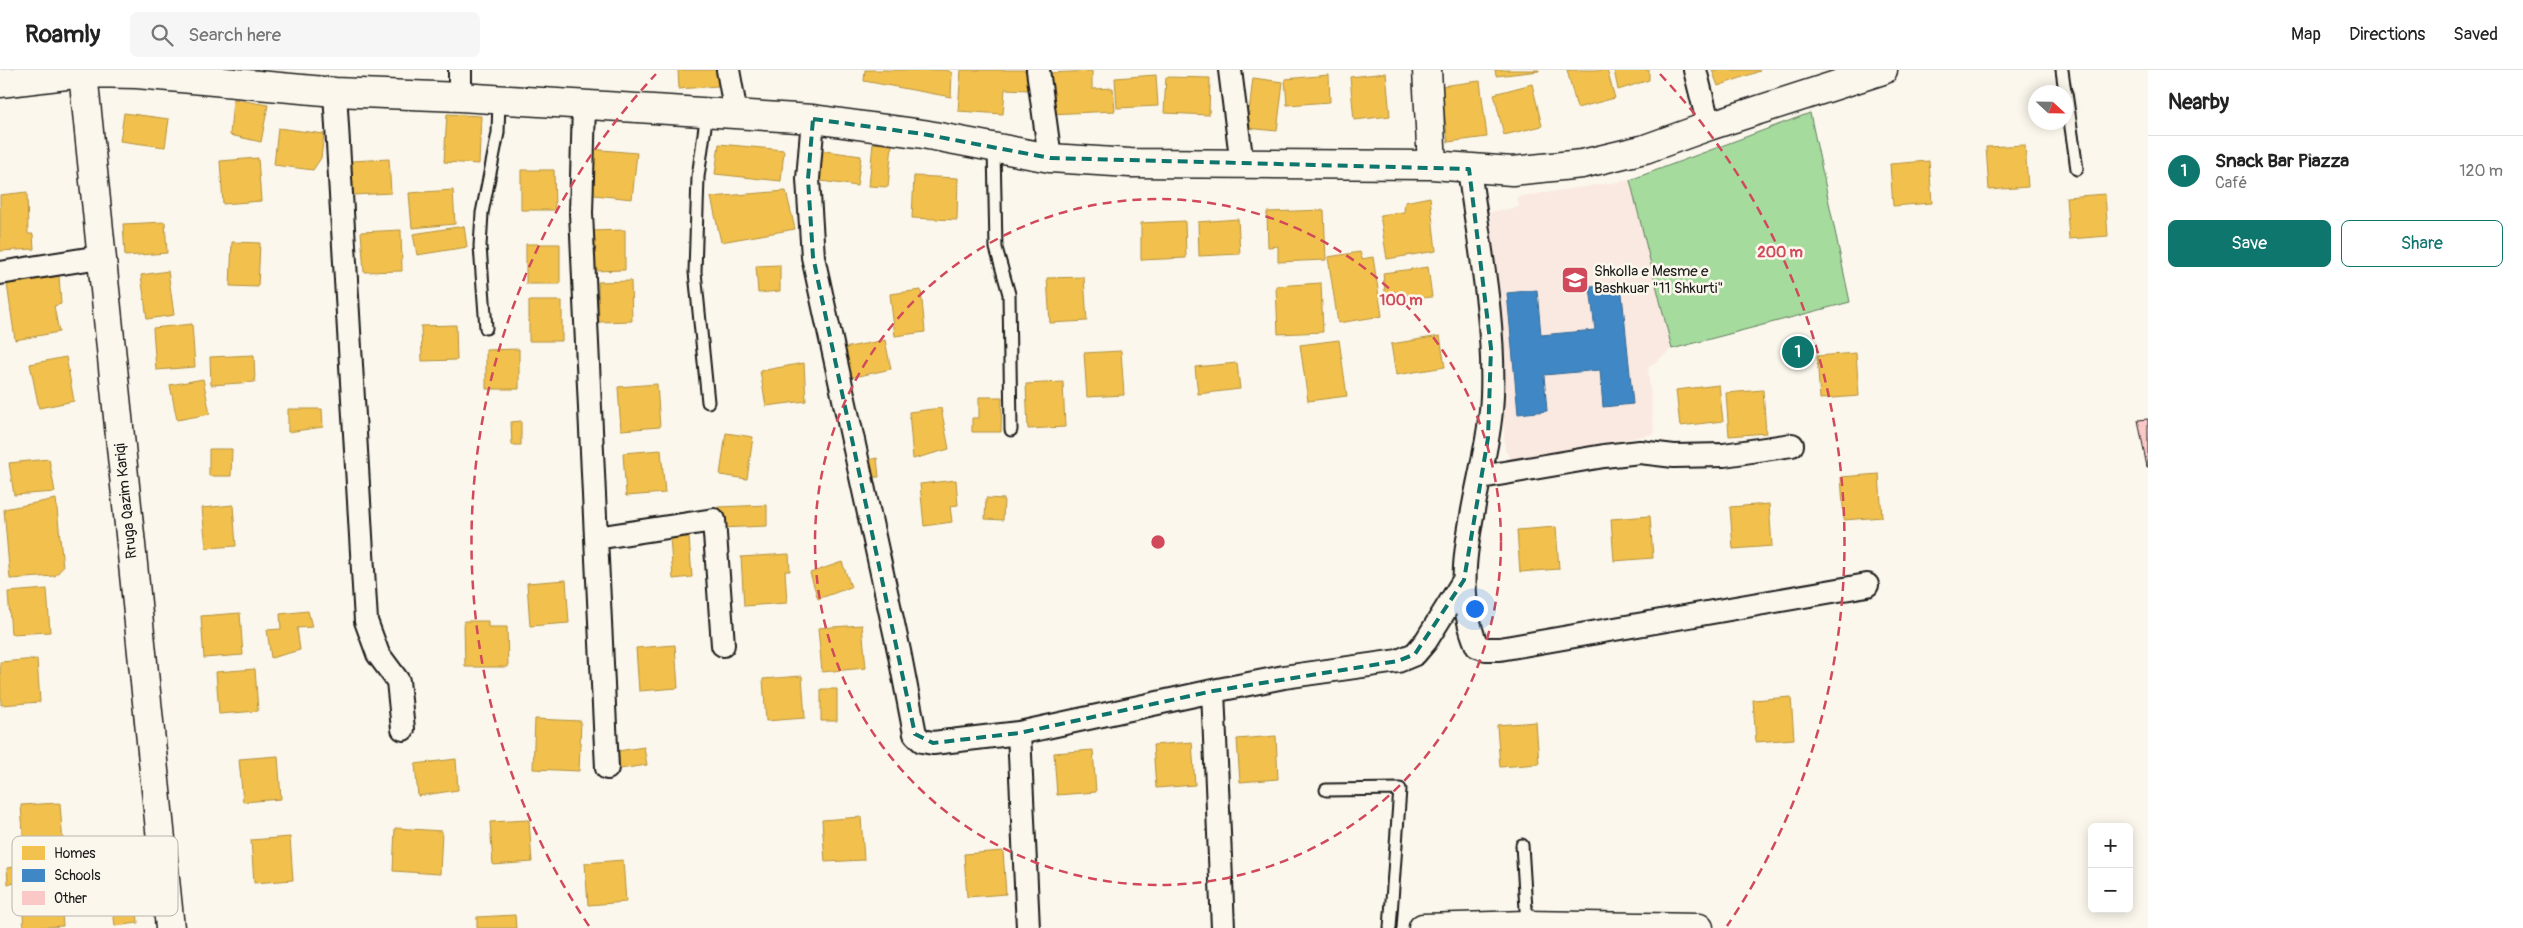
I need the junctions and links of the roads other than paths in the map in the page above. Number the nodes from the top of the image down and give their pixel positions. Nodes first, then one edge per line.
1 (460, 70) edge
2 (728, 70) edge
3 (1038, 70) edge
4 (1230, 70) edge
5 (1427, 70) edge
6 (1695, 70) edge
7 (1883, 70) edge
8 (2062, 70) edge
9 (84, 72) edge
10 (237, 77) edge
11 (0, 83) edge
12 (2065, 85) edge
13 (335, 92) junction
14 (460, 97) junction
15 (499, 100) junction
16 (584, 105) junction
17 (707, 112) junction
18 (736, 114) junction
19 (813, 120) junction
20 (1708, 126) junction
21 (2071, 130) edge
22 (994, 149) junction
23 (1050, 158) junction
24 (1242, 165) junction
25 (1432, 165) junction
26 (1469, 169) junction
27 (2077, 169) dead end
28 (100, 257) junction
29 (0, 273) edge
30 (486, 328) dead end
31 (708, 402) dead end
32 (1011, 430) dead end
33 (1792, 445) dead end
34 (1481, 477) junction
35 (596, 538) junction
36 (1464, 580) junction
37 (1867, 585) dead end
38 (723, 645) dead end
39 (1213, 691) junction
40 (403, 729) dead end
41 (1019, 733) junction
42 (607, 768) dead end
43 (1326, 790) dead end
44 (160, 836) edge
45 (1522, 845) dead end
46 (1527, 925) junction
47 (1028, 928) edge
48 (1223, 928) edge
49 (1390, 928) edge
50 (1423, 928) edge
51 (1699, 928) edge

1 - 14 street
2 - 18 street
3 - 23 street
4 - 24 street
5 - 25 street
6 - 20 street
7 - 20 street
8 - 12 lane
9 - 10 street
9 - 11 street
9 - 28 street, Rruga Qazim Kariqi
10 - 13 street
13 - 14 street
13 - 40 street
14 - 15 street
15 - 16 street
15 - 30 lane
16 - 17 street
16 - 35 street
17 - 18 street
17 - 31 lane
18 - 19 street
19 - 22 street
19 - 41 street
20 - 26 street
21 - 27 lane
22 - 23 street
22 - 32 lane
23 - 24 street
24 - 25 street
25 - 26 street
26 - 34 street
28 - 29 street
28 - 44 street, Rruga Qazim Kariqi
33 - 34 street
34 - 36 street
35 - 38 street
35 - 42 street
36 - 37 street
36 - 39 street
39 - 41 street
39 - 48 street
41 - 47 street
43 - 49 lane
45 - 46 lane
46 - 50 street
46 - 51 street

